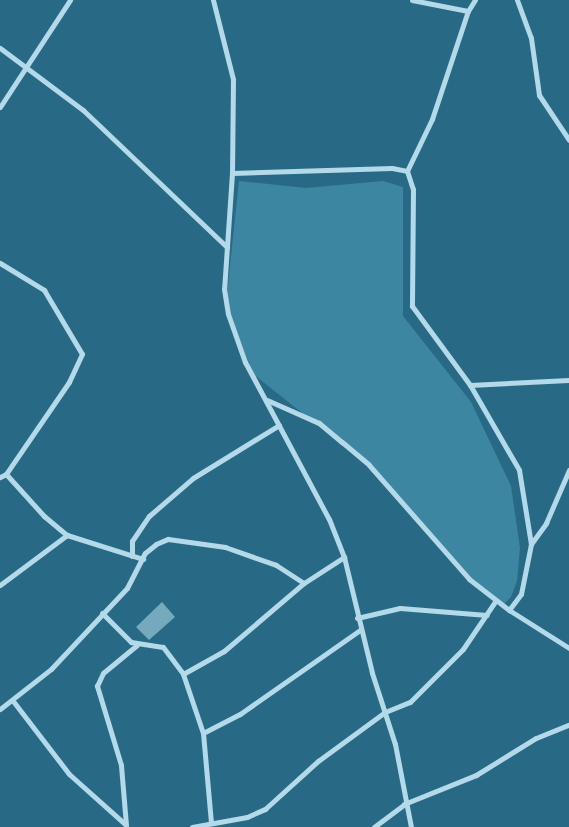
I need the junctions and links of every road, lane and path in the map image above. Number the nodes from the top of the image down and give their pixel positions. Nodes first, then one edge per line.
1 (70, 0) edge
2 (213, 0) edge
3 (412, 0) edge
4 (475, 0) edge
5 (517, 0) edge
6 (468, 11) junction
7 (0, 48) edge
8 (26, 66) junction
9 (0, 107) edge
10 (569, 140) edge
11 (408, 171) junction
12 (232, 173) junction
13 (227, 247) junction
14 (0, 263) edge
15 (569, 380) edge
16 (470, 385) junction
17 (267, 400) junction
18 (280, 425) junction
19 (569, 470) edge
20 (6, 474) junction
21 (0, 477) edge
22 (67, 535) junction
23 (531, 544) junction
24 (132, 556) junction
25 (344, 557) junction
26 (143, 559) junction
27 (304, 583) junction
28 (0, 585) edge
29 (496, 600) junction
30 (509, 610) junction
31 (102, 612) junction
32 (487, 614) junction
33 (357, 618) junction
34 (360, 630) junction
35 (137, 644) junction
36 (569, 648) edge
37 (183, 674) junction
38 (13, 701) junction
39 (0, 709) edge
40 (385, 712) junction
41 (569, 726) edge
42 (204, 733) junction
43 (404, 804) junction
44 (211, 822) junction
45 (127, 826) edge
46 (192, 827) edge
47 (374, 827) edge
48 (411, 827) edge

1 - 8 street
2 - 12 street
3 - 6 street
4 - 6 street
5 - 10 street
6 - 11 street
7 - 8 street
8 - 9 street
8 - 13 street
11 - 12 street
11 - 16 street
12 - 13 street
13 - 17 street
14 - 20 street
15 - 16 street
16 - 23 street
17 - 18 street
17 - 29 street
18 - 24 street
18 - 25 street
19 - 23 street
20 - 21 street
20 - 22 street
22 - 24 street
22 - 28 street
23 - 30 street
24 - 26 street
25 - 27 street
25 - 33 street
26 - 27 street
26 - 31 street
27 - 37 street
29 - 30 street
29 - 32 street
30 - 36 street
31 - 35 street
31 - 38 street
32 - 33 street
32 - 40 street
33 - 34 street
34 - 40 street
34 - 42 street
35 - 37 street
35 - 45 street
37 - 42 street
38 - 39 street
38 - 45 street
40 - 43 street
40 - 44 street
41 - 43 street
42 - 44 street
43 - 47 street
43 - 48 street
44 - 46 street

